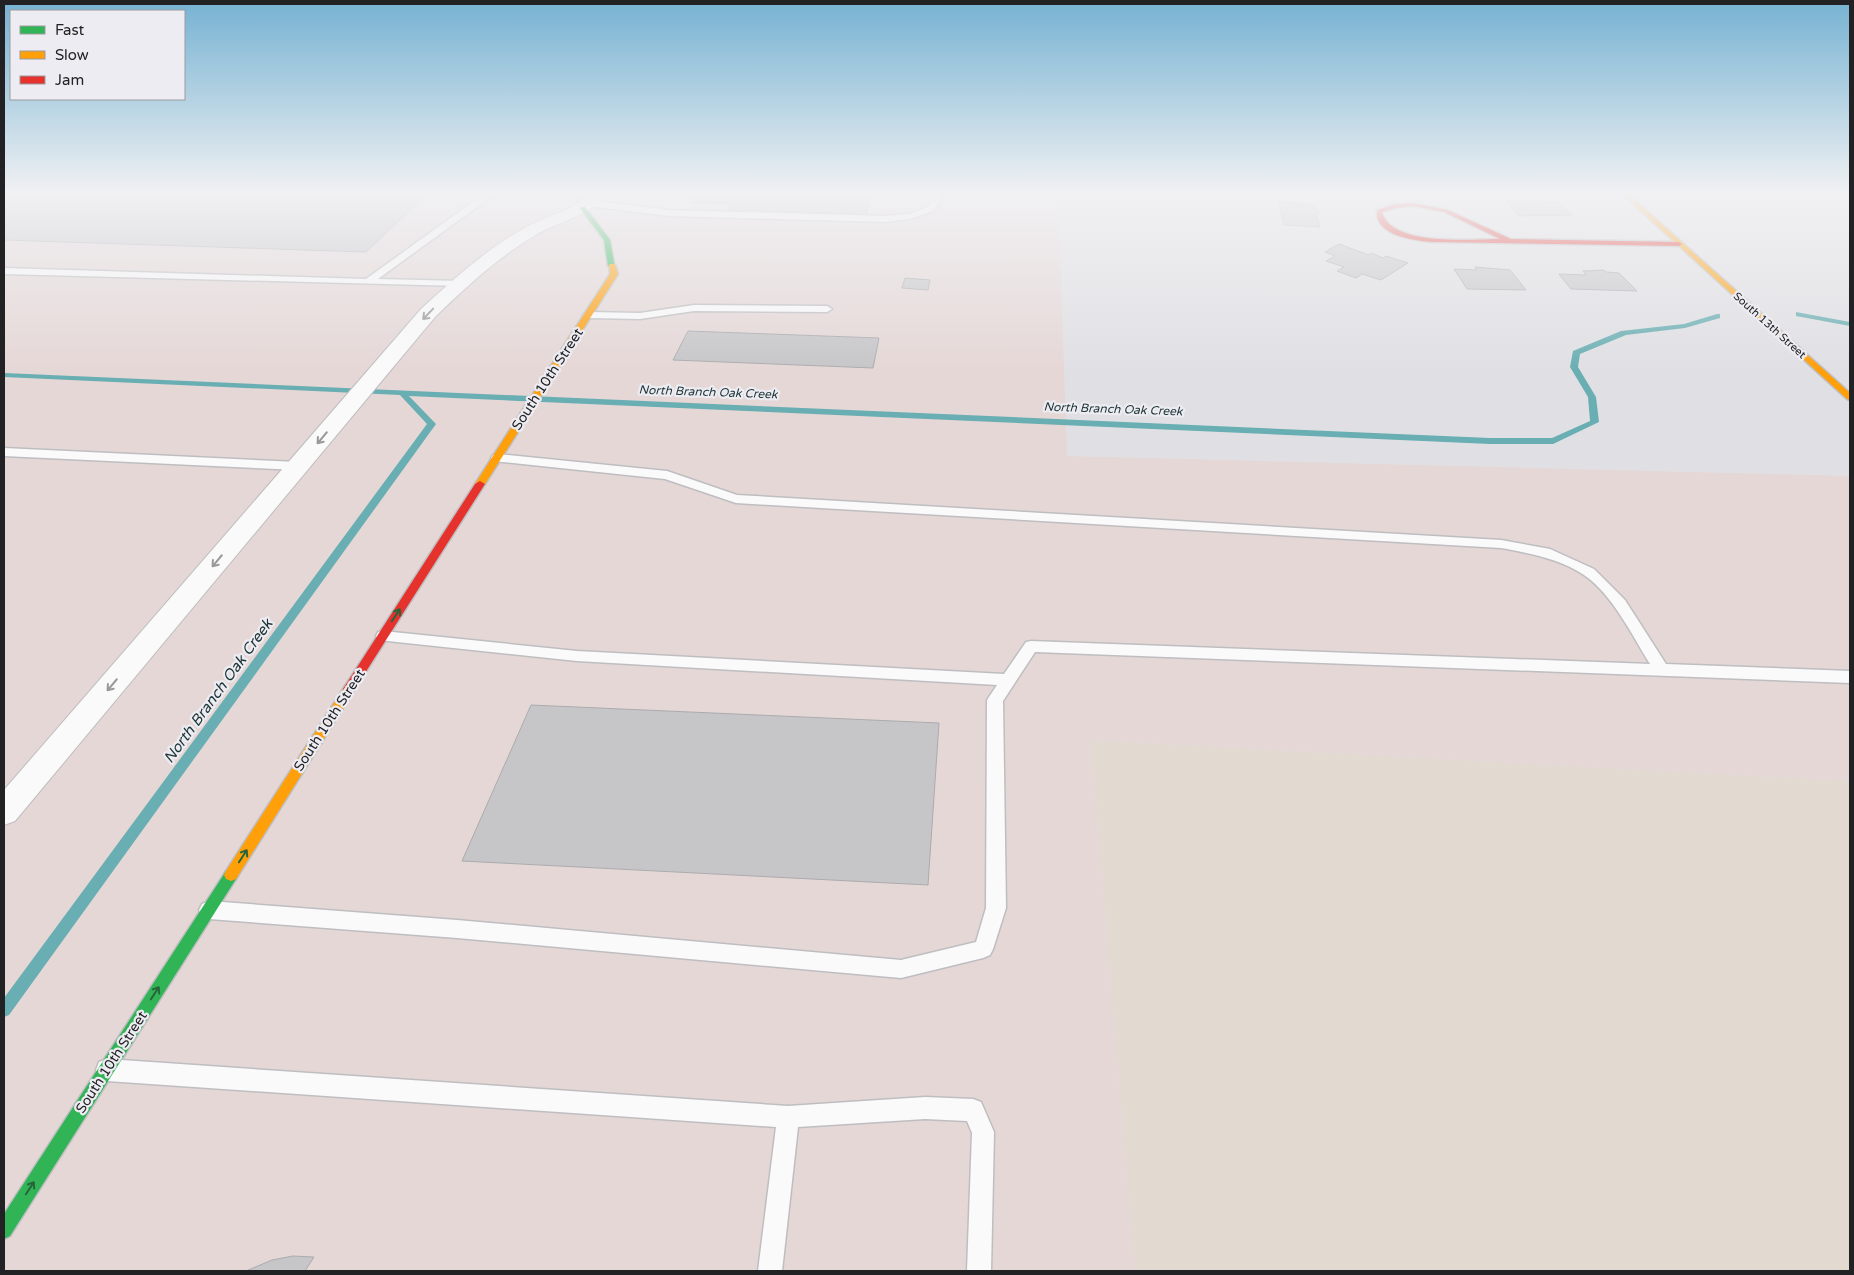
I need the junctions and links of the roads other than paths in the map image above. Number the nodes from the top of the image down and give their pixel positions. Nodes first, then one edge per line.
1 (408, 252) edge
2 (499, 252) edge
3 (610, 252) edge
4 (1689, 252) edge
5 (4, 271) edge
6 (368, 282) junction
7 (460, 283) junction
8 (827, 309) dead end
9 (588, 315) junction
10 (1850, 396) edge
11 (4, 452) edge
12 (497, 458) junction
13 (298, 466) junction
14 (383, 636) junction
15 (1660, 668) junction
16 (1850, 677) edge
17 (1007, 680) junction
18 (4, 812) edge
19 (208, 910) junction
20 (106, 1070) junction
21 (788, 1117) junction
22 (4, 1230) edge
23 (770, 1271) edge
24 (980, 1271) edge

1 - 6 lane
2 - 7 street
3 - 9 street, South 10th Street
4 - 10 street, South 13th Street
5 - 6 lane
6 - 7 lane
7 -> 13 street
8 - 9 lane
9 - 12 street, South 10th Street
11 - 13 lane
14 -> 12 street, South 10th Street
12 - 15 lane
13 -> 18 street
14 - 17 lane
19 -> 14 street, South 10th Street
15 - 16 lane
15 - 17 lane
17 - 19 lane
20 -> 19 street, South 10th Street
20 - 21 lane
22 -> 20 street, South 10th Street
21 - 23 lane
21 - 24 lane

